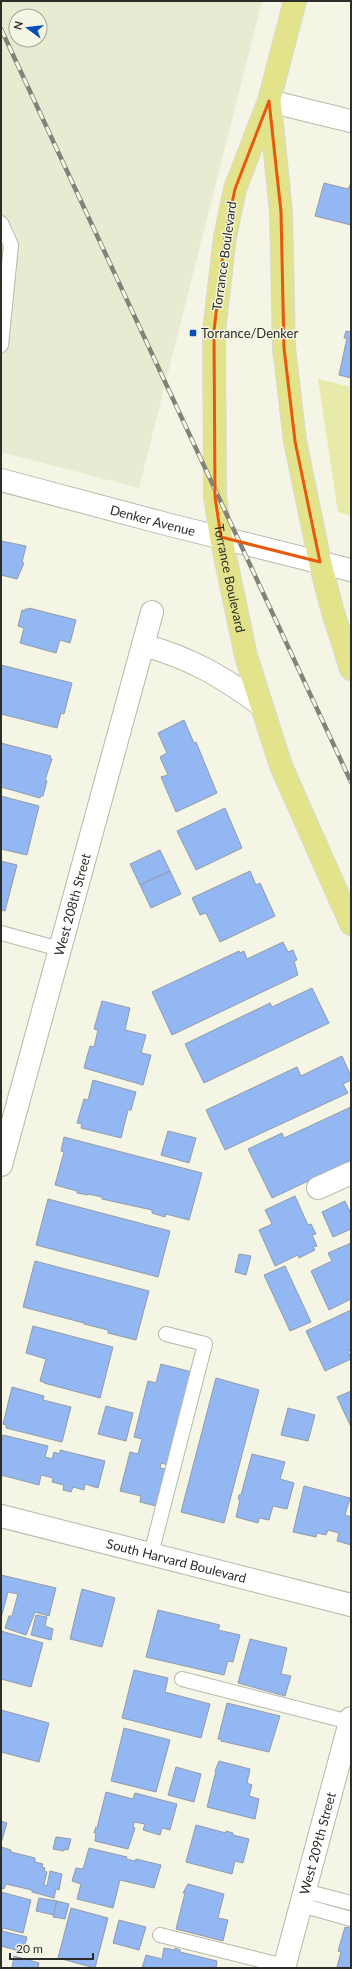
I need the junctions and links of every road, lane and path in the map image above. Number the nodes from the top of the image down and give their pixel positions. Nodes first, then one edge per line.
1 (295, 1) edge
2 (269, 101) junction
3 (351, 121) edge
4 (1, 223) edge
5 (1, 345) edge
6 (1, 480) edge
7 (221, 537) junction
8 (320, 562) junction
9 (351, 570) edge
10 (152, 612) dead end
11 (143, 645) junction
12 (351, 669) edge
13 (261, 705) junction
14 (351, 924) edge
15 (1, 933) edge
16 (60, 949) junction
17 (5, 1132) edge
18 (1, 1165) edge
19 (351, 1173) edge
20 (318, 1188) dead end
21 (166, 1334) dead end
22 (1, 1516) edge
23 (151, 1554) junction
24 (351, 1605) edge
25 (182, 1679) dead end
26 (350, 1720) edge
27 (303, 1898) junction
28 (351, 1903) edge
29 (351, 1919) edge
30 (160, 1935) dead end
31 (284, 1967) edge

1 - 2 main road
2 - 3 street
2 - 7 main road, Torrance Boulevard
2 - 8 main road
4 - 5 lane
6 - 7 street, Denker Avenue
7 - 8 street, Denker Avenue
7 - 13 main road, Torrance Boulevard
8 - 9 street, Denker Avenue
8 - 12 main road
10 - 11 street, West 208th Street
11 - 13 street
11 - 16 street, West 208th Street
13 - 14 main road, Torrance Boulevard
15 - 16 lane
16 - 17 street, West 208th Street
17 - 18 street, West 208th Street
19 - 20 street
21 - 23 lane
22 - 23 street, South Harvard Boulevard
23 - 24 street, South Harvard Boulevard
25 - 26 lane
26 - 27 street, West 209th Street
27 - 28 lane
27 - 29 lane
27 - 31 street, West 209th Street
30 - 31 lane

